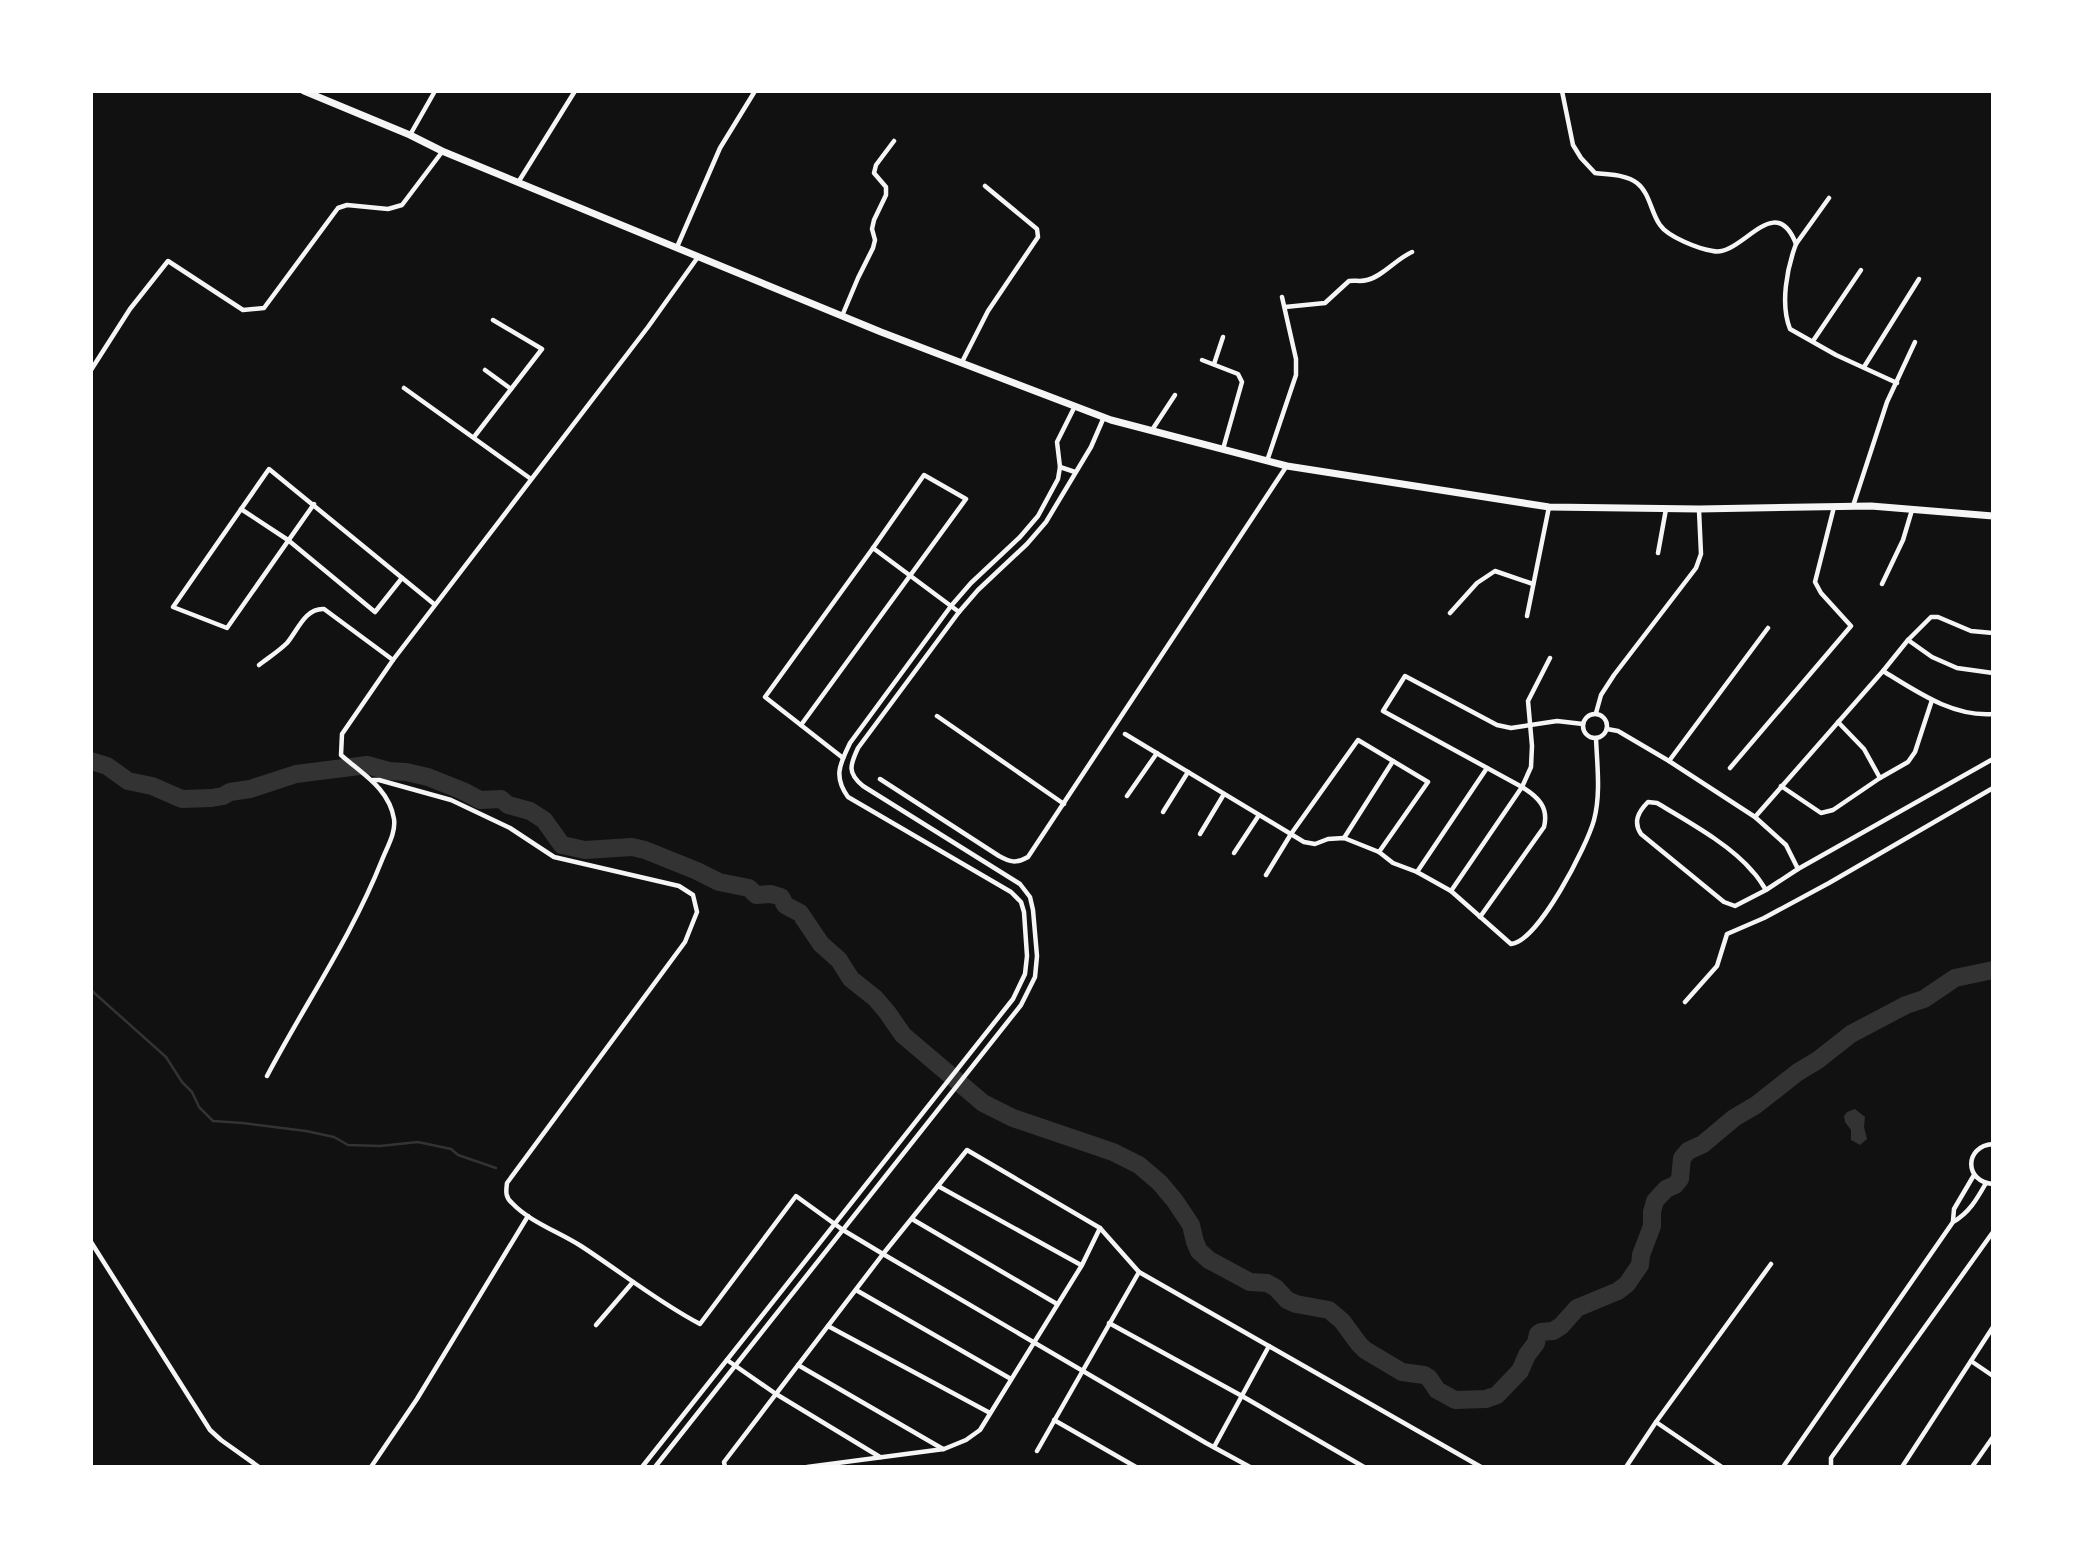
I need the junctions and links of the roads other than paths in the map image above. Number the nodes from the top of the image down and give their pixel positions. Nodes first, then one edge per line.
1 (304, 91) edge
2 (435, 91) edge
3 (575, 91) edge
4 (755, 91) edge
5 (1562, 91) edge
6 (410, 135) junction
7 (894, 141) dead end
8 (442, 151) junction
9 (519, 181) junction
10 (985, 186) dead end
11 (1829, 198) dead end
12 (1796, 243) junction
13 (677, 247) junction
14 (1412, 252) dead end
15 (698, 257) junction
16 (1861, 270) dead end
17 (1919, 279) dead end
18 (1282, 297) dead end
19 (1285, 307) junction
20 (842, 316) junction
21 (493, 320) dead end
22 (1223, 337) dead end
23 (1813, 341) junction
24 (1915, 342) dead end
25 (1202, 360) dead end
26 (961, 363) junction
27 (1214, 363) junction
28 (1864, 367) junction
29 (91, 370) edge
30 (485, 370) dead end
31 (1897, 383) junction
32 (404, 388) dead end
33 (511, 389) junction
34 (1175, 395) dead end
35 (1075, 406) junction
36 (1104, 417) junction
37 (1152, 430) junction
38 (474, 438) junction
39 (1223, 449) junction
40 (1267, 461) junction
41 (1287, 466) junction
42 (1060, 467) junction
43 (1075, 472) junction
44 (531, 479) junction
45 (314, 504) junction
46 (1835, 506) junction
47 (1853, 506) junction
48 (1549, 507) junction
49 (1667, 508) junction
50 (241, 509) junction
51 (1699, 509) junction
52 (1912, 509) junction
53 (1993, 516) edge
54 (288, 540) junction
55 (873, 548) junction
56 (1658, 553) dead end
57 (909, 575) junction
58 (402, 578) junction
59 (1533, 584) junction
60 (1882, 584) dead end
61 (434, 604) junction
62 (951, 606) junction
63 (959, 612) junction
64 (1450, 613) dead end
65 (1527, 616) dead end
66 (1768, 628) dead end
67 (1993, 633) edge
68 (1908, 640) junction
69 (1550, 658) dead end
70 (393, 660) junction
71 (259, 665) dead end
72 (1883, 671) junction
73 (1993, 673) edge
74 (1933, 700) junction
75 (1596, 713) junction
76 (1993, 714) edge
77 (937, 716) dead end
78 (1838, 722) junction
79 (1583, 724) junction
80 (801, 725) junction
81 (1531, 726) junction
82 (1607, 729) junction
83 (1125, 734) dead end
84 (1596, 738) junction
85 (1157, 753) junction
86 (843, 758) junction
87 (1993, 759) edge
88 (1393, 761) junction
89 (1669, 761) junction
90 (1487, 768) junction
91 (1730, 768) dead end
92 (1188, 772) junction
93 (1880, 778) junction
94 (880, 779) dead end
95 (373, 780) junction
96 (1782, 786) junction
97 (1521, 787) junction
98 (1993, 788) edge
99 (1224, 794) junction
100 (1126, 796) dead end
101 (1064, 804) junction
102 (1163, 812) dead end
103 (1259, 815) junction
104 (1755, 817) junction
105 (1200, 834) dead end
106 (1291, 834) junction
107 (1344, 838) junction
108 (1379, 852) junction
109 (1234, 853) dead end
110 (1798, 869) junction
111 (1417, 872) junction
112 (1266, 875) dead end
113 (1766, 890) junction
114 (1451, 891) junction
115 (1480, 917) junction
116 (1685, 1002) dead end
117 (267, 1076) dead end
118 (1993, 1144) edge
119 (1974, 1175) junction
120 (1986, 1183) junction
121 (1993, 1184) edge
122 (938, 1186) junction
123 (528, 1216) junction
124 (912, 1219) junction
125 (1953, 1222) junction
126 (835, 1224) junction
127 (1100, 1227) junction
128 (843, 1230) junction
129 (1993, 1232) edge
130 (91, 1242) edge
131 (883, 1254) junction
132 (1771, 1264) dead end
133 (1082, 1265) junction
134 (1139, 1272) junction
135 (633, 1282) junction
136 (856, 1290) junction
137 (1057, 1304) junction
138 (1109, 1323) junction
139 (596, 1325) dead end
140 (828, 1326) junction
141 (1993, 1327) edge
142 (1034, 1342) junction
143 (1269, 1346) junction
144 (727, 1360) junction
145 (1971, 1361) junction
146 (798, 1365) junction
147 (735, 1366) junction
148 (1081, 1370) junction
149 (1993, 1376) edge
150 (1011, 1379) junction
151 (776, 1394) junction
152 (1242, 1396) junction
153 (990, 1413) junction
154 (1054, 1420) junction
155 (1656, 1422) junction
156 (1993, 1437) edge
157 (1988, 1446) junction
158 (1214, 1447) junction
159 (944, 1449) junction
160 (1993, 1449) edge
161 (1037, 1451) dead end
162 (881, 1457) junction
163 (259, 1467) edge
164 (372, 1467) edge
165 (642, 1467) edge
166 (655, 1467) edge
167 (725, 1467) edge
168 (807, 1467) edge
169 (1136, 1467) edge
170 (1250, 1467) edge
171 (1364, 1467) edge
172 (1481, 1467) edge
173 (1626, 1467) edge
174 (1722, 1467) edge
175 (1783, 1467) edge
176 (1831, 1467) edge
177 (1902, 1467) edge
178 (1972, 1467) edge

1 - 6 main road
2 - 6 street
3 - 9 street
4 - 13 street
5 - 12 street
6 - 8 main road
7 - 20 street
8 - 9 main road
8 - 29 street
9 - 13 main road
10 - 26 street
11 - 12 street
12 - 23 street
13 - 15 main road
14 - 19 street
15 - 20 main road
15 - 44 street
16 - 23 street
17 - 28 street
18 - 19 street
19 - 40 street
20 - 26 main road
21 - 33 street
22 - 27 street
23 - 28 street
24 - 31 street
25 - 27 street
26 - 35 main road
27 - 39 street
28 - 31 street
30 - 33 street
31 - 47 street
32 - 38 street
33 - 38 street
34 - 37 street
35 - 36 main road
35 - 42 street
36 - 37 main road
36 - 43 street
37 - 39 main road
38 - 44 street
39 - 40 main road
40 - 41 main road
41 - 48 main road
41 - 101 street
42 - 43 street
42 - 62 street
43 - 63 street
44 - 61 street
45 - 50 street
45 - 54 street
45 - 58 street
46 - 47 main road
46 - 51 main road
46 - 91 street
47 - 52 main road
48 - 49 main road
48 - 59 street
49 - 51 main road
49 - 56 street
50 - 54 street
50 - 54 street
51 - 75 street
52 - 53 main road
52 - 60 street
54 - 58 street
55 - 57 street
55 - 57 street
55 - 80 street
57 - 62 street
57 - 80 street
58 - 61 street
59 - 64 street
59 - 65 street
61 - 70 street
62 - 63 street
62 - 86 street
63 - 128 street
66 - 89 street
67 - 68 street
68 - 72 street
68 - 73 street
69 - 81 street
70 - 71 street
70 - 95 street
72 - 74 street
72 - 78 street
74 - 76 street
74 - 93 street
75 - 79 street
75 - 82 street
77 - 101 street
78 - 93 street
78 - 96 street
79 - 81 street
79 - 84 street
80 - 86 street
81 - 90 street
81 - 97 street
82 - 84 street
82 - 89 street
83 - 85 street
84 - 115 street
85 - 92 street
85 - 100 street
86 - 126 street
87 - 110 street
88 - 106 street
88 - 107 street
88 - 108 street
89 - 104 street
90 - 97 street
90 - 111 street
92 - 99 street
92 - 102 street
93 - 96 street
94 - 101 street
95 - 117 street
95 - 123 street
96 - 104 street
97 - 114 street
97 - 115 street
98 - 116 street
99 - 103 street
99 - 105 street
103 - 106 street
103 - 109 street
104 - 110 street
106 - 107 street
106 - 112 street
107 - 108 street
108 - 111 street
110 - 113 street
111 - 114 street
113 - 113 street
114 - 115 street
118 - 119 street
119 - 120 street
119 - 125 street
120 - 121 street
120 - 125 street
122 - 124 street
122 - 127 street
122 - 133 street
123 - 135 street
123 - 164 street
124 - 131 street
124 - 137 street
125 - 175 street
126 - 128 street
126 - 135 street
126 - 144 street
127 - 133 street
127 - 134 street
128 - 131 street
128 - 147 street
129 - 176 street
130 - 163 street
131 - 136 street
131 - 142 street
132 - 155 street
133 - 137 street
134 - 138 street
134 - 143 street
135 - 139 street
136 - 140 street
136 - 150 street
137 - 142 street
138 - 148 street
138 - 152 street
140 - 146 street
140 - 153 street
141 - 145 street
142 - 148 street
142 - 150 street
143 - 152 street
143 - 172 street
144 - 147 street
144 - 165 street
145 - 149 street
145 - 177 street
146 - 151 street
146 - 159 street
147 - 151 street
147 - 166 street
148 - 154 street
148 - 158 street
150 - 153 street
151 - 162 street
151 - 167 street
152 - 158 street
152 - 171 street
153 - 159 street
154 - 161 street
154 - 169 street
155 - 173 street
155 - 174 street
156 - 157 street
157 - 160 street
157 - 178 street
158 - 170 street
159 - 162 street
162 - 168 street

